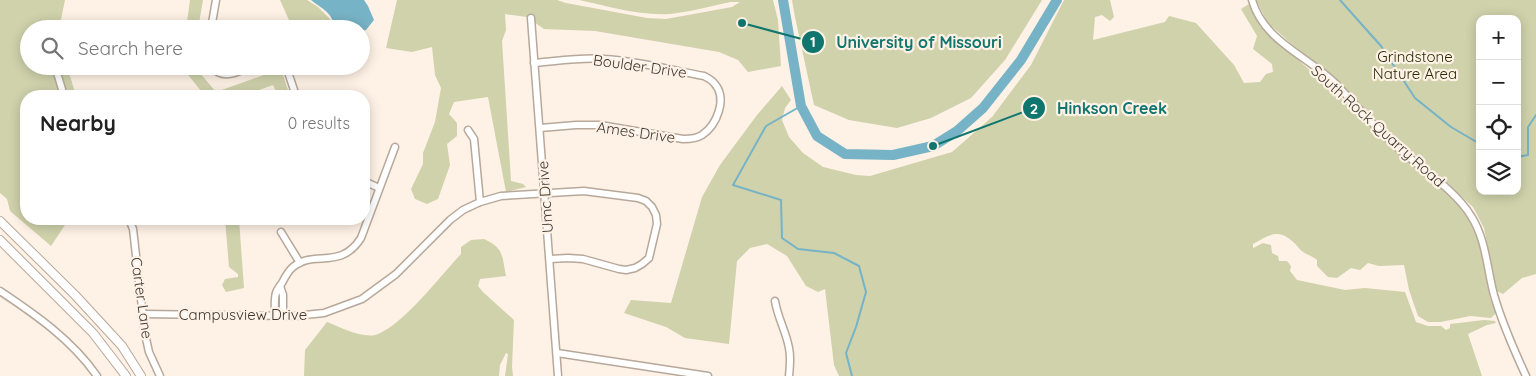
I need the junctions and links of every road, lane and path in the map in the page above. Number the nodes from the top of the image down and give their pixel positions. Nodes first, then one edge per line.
1 (216, 0) edge
2 (1252, 0) edge
3 (531, 18) dead end
4 (213, 20) edge
5 (534, 63) junction
6 (58, 75) edge
7 (289, 75) edge
8 (62, 90) edge
9 (294, 90) edge
10 (720, 110) joint
11 (540, 128) junction
12 (468, 130) dead end
13 (395, 147) dead end
14 (370, 184) edge
15 (380, 188) junction
16 (545, 193) junction
17 (480, 202) junction
18 (370, 214) edge
19 (0, 221) edge
20 (132, 225) edge
21 (366, 225) edge
22 (281, 232) dead end
23 (0, 240) edge
24 (550, 259) junction
25 (300, 263) junction
26 (280, 286) junction
27 (0, 291) edge
28 (775, 302) dead end
29 (142, 314) junction
30 (275, 316) junction
31 (283, 316) junction
32 (557, 353) junction
33 (97, 376) edge
34 (126, 376) edge
35 (141, 376) edge
36 (160, 376) edge
37 (558, 376) edge
38 (708, 376) edge
39 (789, 376) edge
40 (1526, 376) edge

1 - 4 street
2 - 40 street, South Rock Quarry Road
3 - 5 street, Umc Drive
5 - 10 street, Boulder Drive
5 - 11 street, Umc Drive
6 - 8 street
7 - 9 street
10 - 11 street, Ames Drive
11 - 16 street, Umc Drive
12 - 17 street
13 - 15 street
14 - 15 street
15 - 18 street
16 - 17 street, Campusview Drive
16 - 24 street, Umc Drive
16 - 24 street, Campusview Drive
17 - 31 street, Campusview Drive
19 - 35 main road
20 - 29 street, Carter Lane
21 - 25 street
22 - 25 street
23 - 34 main road
24 - 32 street, Umc Drive
25 - 26 street
26 - 30 street
26 - 31 street
27 - 33 street
28 - 39 street
29 - 30 street, Campusview Drive
29 - 36 street, Carter Lane
30 - 31 street, Campusview Drive
32 - 37 street, Umc Drive
32 - 38 street

